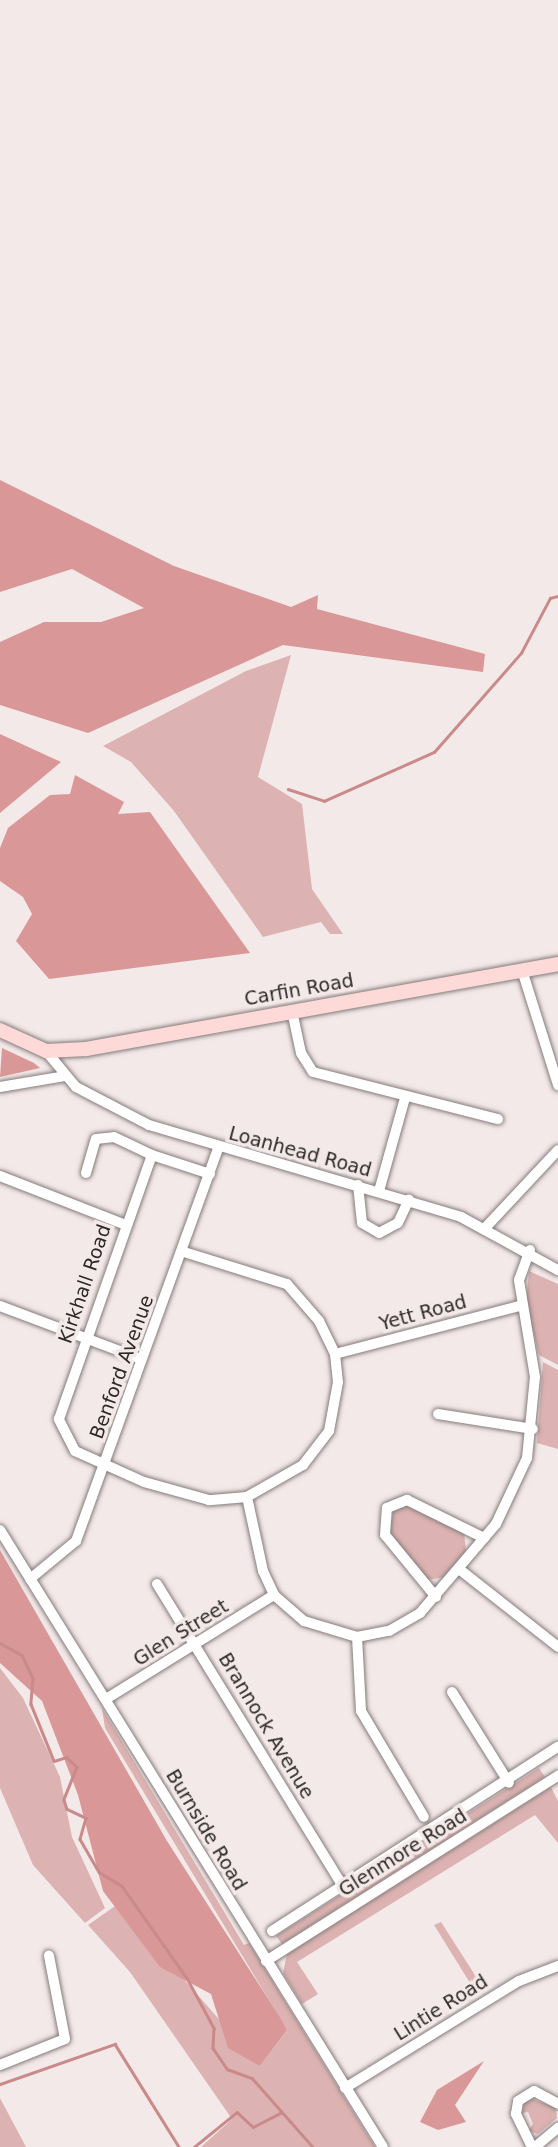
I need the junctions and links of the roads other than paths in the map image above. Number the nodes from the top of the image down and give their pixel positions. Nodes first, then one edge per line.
1 (558, 964) edge
2 (522, 970) junction
3 (292, 1011) junction
4 (0, 1030) edge
5 (46, 1051) junction
6 (66, 1076) junction
7 (558, 1085) edge
8 (0, 1087) edge
9 (405, 1098) junction
10 (498, 1119) dead end
11 (218, 1148) junction
12 (558, 1150) edge
13 (152, 1155) junction
14 (86, 1173) dead end
15 (210, 1174) junction
16 (0, 1176) edge
17 (358, 1185) junction
18 (379, 1191) junction
19 (409, 1199) junction
20 (123, 1224) junction
21 (485, 1227) junction
22 (530, 1250) junction
23 (184, 1252) junction
24 (558, 1270) edge
25 (0, 1306) edge
26 (519, 1306) junction
27 (86, 1336) junction
28 (335, 1354) junction
29 (141, 1359) junction
30 (438, 1414) dead end
31 (533, 1429) junction
32 (105, 1465) junction
33 (247, 1497) junction
34 (0, 1531) edge
35 (484, 1538) junction
36 (459, 1569) junction
37 (30, 1579) junction
38 (157, 1584) dead end
39 (274, 1595) junction
40 (436, 1597) junction
41 (356, 1637) junction
42 (196, 1645) junction
43 (558, 1647) edge
44 (452, 1692) dead end
45 (106, 1699) junction
46 (558, 1747) edge
47 (558, 1776) edge
48 (509, 1783) junction
49 (424, 1817) dead end
50 (344, 1888) junction
51 (272, 1931) dead end
52 (49, 1956) dead end
53 (266, 1961) junction
54 (558, 1966) edge
55 (0, 2065) edge
56 (345, 2088) junction
57 (558, 2104) edge
58 (558, 2128) edge
59 (383, 2147) edge
60 (533, 2147) edge

1 - 2 main road, Carfin Road
2 - 3 main road, Carfin Road
2 - 7 street
3 - 5 main road, Carfin Road
3 - 9 street
4 - 5 main road
5 - 6 street, Loanhead Road
6 - 8 street
6 - 11 street, Loanhead Road
9 - 10 street
9 - 18 street
11 - 15 street, Benford Avenue
11 - 17 street, Loanhead Road
12 - 21 street
13 - 14 street
13 - 15 street
13 - 20 street, Kirkhall Road
15 - 23 street, Benford Avenue
16 - 20 street
17 - 18 street, Loanhead Road
17 - 19 street
18 - 19 street, Loanhead Road
19 - 21 street, Loanhead Road
20 - 27 street, Kirkhall Road
21 - 22 street, Loanhead Road
22 - 24 street, Loanhead Road
22 - 26 street
23 - 28 street
23 - 29 street, Benford Avenue
25 - 27 street
26 - 28 street, Yett Road
26 - 31 street
27 - 29 street
27 - 32 street, Kirkhall Road
28 - 33 street
29 - 32 street, Benford Avenue
30 - 31 street
31 - 35 street
32 - 33 street
32 - 37 street, Benford Avenue
33 - 39 street
34 - 37 street, Burnside Road
35 - 36 street
35 - 40 street
36 - 40 street
36 - 43 street
37 - 45 street, Burnside Road
38 - 42 street, Brannock Avenue
39 - 41 street
39 - 42 street, Glen Street
40 - 41 street
41 - 49 street
42 - 45 street, Glen Street
42 - 50 street, Brannock Avenue
44 - 48 street
45 - 53 street, Burnside Road
46 - 48 street
47 - 53 street, Glenmore Road
48 - 50 street
50 - 51 street
52 - 55 street
53 - 56 street, Burnside Road
54 - 56 street, Lintie Road
56 - 59 street, Burnside Road
57 - 60 street
58 - 60 street

